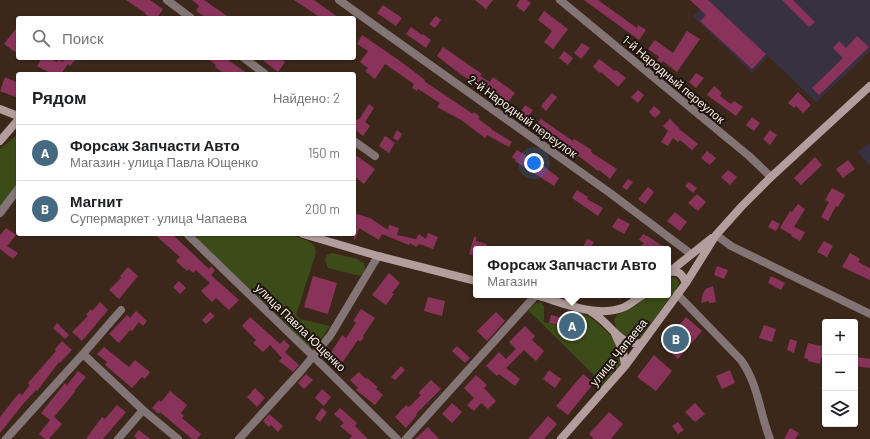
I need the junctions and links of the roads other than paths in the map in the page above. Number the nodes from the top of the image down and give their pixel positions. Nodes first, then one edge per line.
1 (167, 0) edge
2 (339, 0) edge
3 (560, 0) edge
4 (188, 16) edge
5 (247, 60) edge
6 (262, 72) edge
7 (870, 86) edge
8 (0, 109) edge
9 (16, 115) edge
10 (16, 122) edge
11 (0, 141) edge
12 (356, 142) edge
13 (375, 156) dead end
14 (771, 177) junction
15 (16, 192) edge
16 (0, 213) edge
17 (716, 235) junction
18 (189, 236) edge
19 (310, 236) edge
20 (691, 254) junction
21 (378, 256) junction
22 (671, 270) edge
23 (671, 272) edge
24 (473, 279) edge
25 (686, 283) junction
26 (677, 294) junction
27 (532, 298) edge
28 (546, 298) edge
29 (638, 298) edge
30 (122, 310) dead end
31 (588, 310) junction
32 (870, 314) edge
33 (615, 334) junction
34 (642, 344) junction
35 (83, 354) junction
36 (313, 356) junction
37 (625, 366) junction
38 (143, 410) junction
39 (6, 439) edge
40 (118, 439) edge
41 (178, 439) edge
42 (239, 439) edge
43 (397, 439) edge
44 (406, 439) edge
45 (561, 439) edge
46 (770, 439) edge

1 - 4 street
2 - 20 street, 2-й Народный переулок
3 - 14 street, 1-й Народный переулок
5 - 6 street
7 - 14 street, улица Чапаева
8 - 9 street
10 - 11 street
12 - 13 street
14 - 17 street, улица Чапаева
15 - 16 street
17 - 20 street
17 - 25 street, улица Чапаева
17 - 32 street
18 - 36 street, улица Павла Ющенко
19 - 21 street
20 - 22 street
21 - 24 street
21 - 36 street
23 - 25 street
25 - 26 street, улица Чапаева
26 - 34 street, улица Чапаева
26 - 46 street
27 - 44 street
28 - 31 street
29 - 31 street
30 - 35 street
31 - 33 street
33 - 34 street
33 - 37 street
34 - 37 street, улица Чапаева
35 - 38 street
35 - 39 street
36 - 42 street
36 - 43 street, улица Павла Ющенко
37 - 45 street, улица Чапаева
38 - 40 street
38 - 41 street

